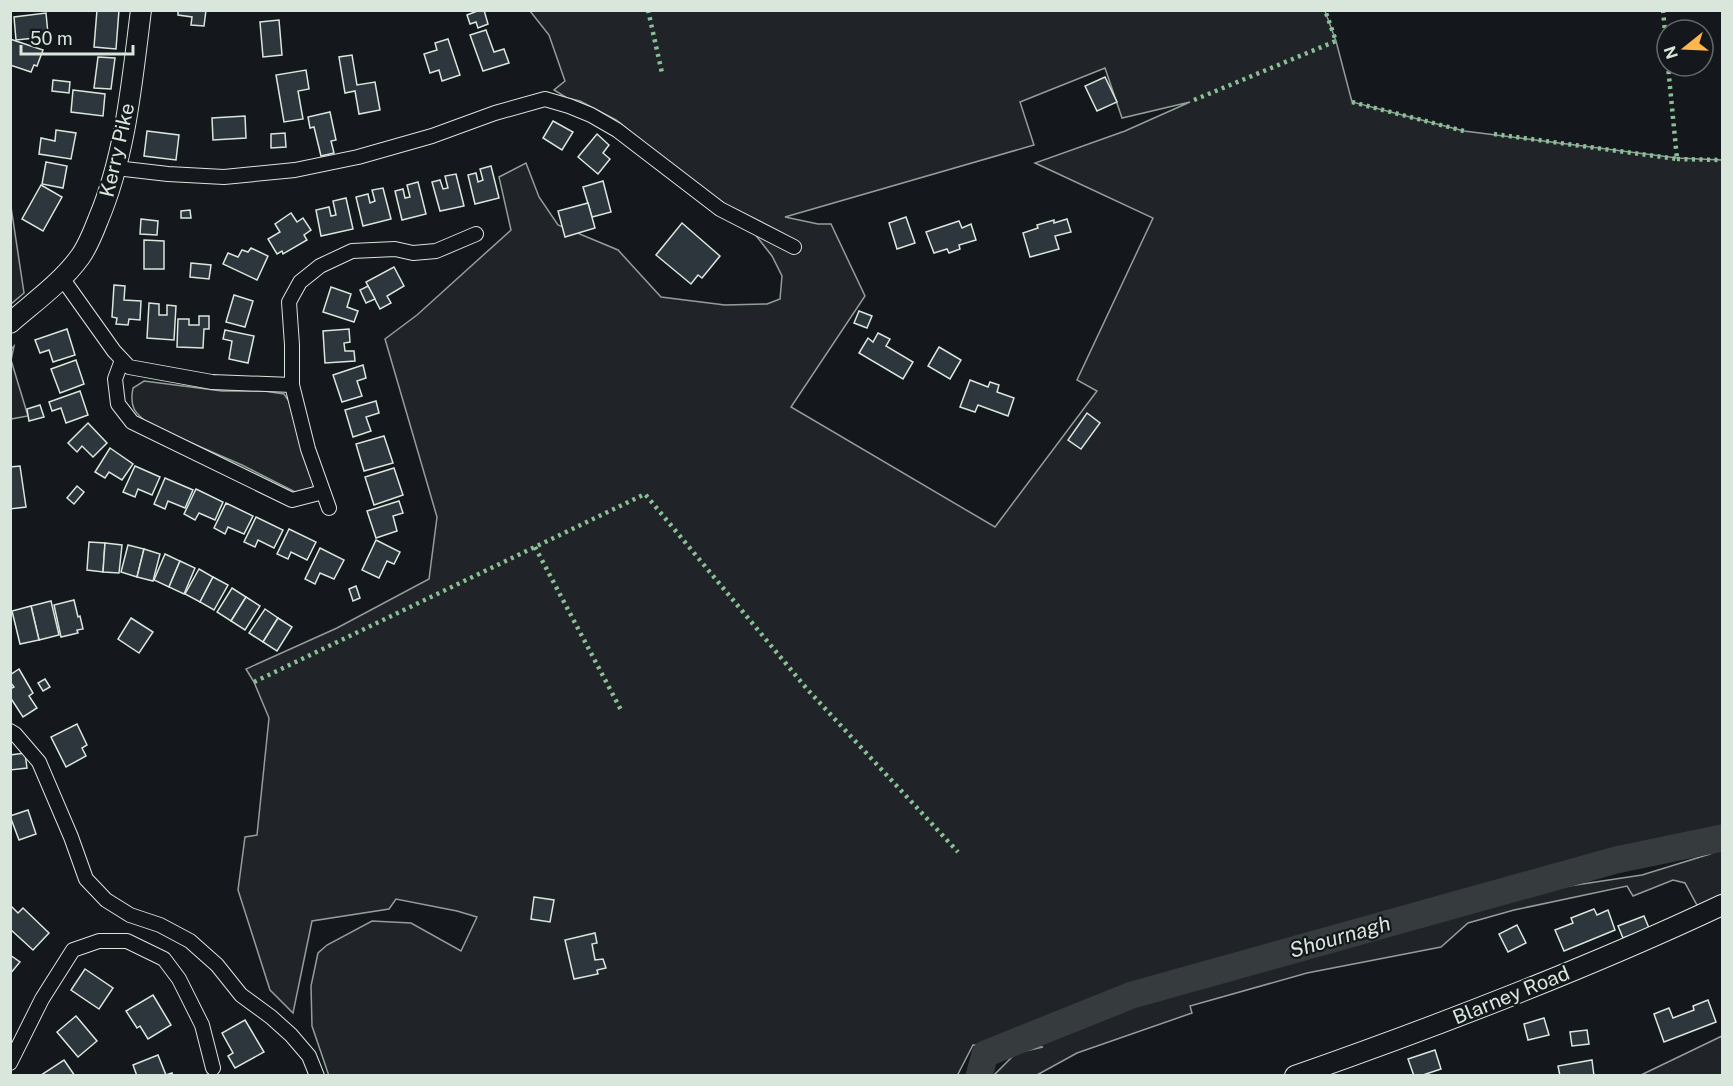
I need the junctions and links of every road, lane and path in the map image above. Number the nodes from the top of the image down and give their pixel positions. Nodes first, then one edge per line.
1 (141, 10) edge
2 (116, 168) junction
3 (476, 234) dead end
4 (794, 247) dead end
5 (62, 278) junction
6 (10, 323) edge
7 (123, 360) junction
8 (292, 385) junction
9 (323, 492) junction
10 (329, 508) dead end
11 (10, 730) edge
12 (1722, 905) edge
13 (130, 915) junction
14 (127, 941) junction
15 (10, 1063) edge
16 (213, 1068) dead end
17 (317, 1076) edge
18 (1295, 1076) edge

1 - 2 main road, Kerry Pike
2 - 4 street
2 - 5 main road, Kerry Pike
3 - 8 street
5 - 6 main road, Kerry Pike
5 - 7 street
7 - 8 street
7 - 9 street
8 - 9 street
9 - 10 street
11 - 13 street
12 - 18 main road, Blarney Road
13 - 14 street
13 - 17 street
14 - 15 street
14 - 16 street

